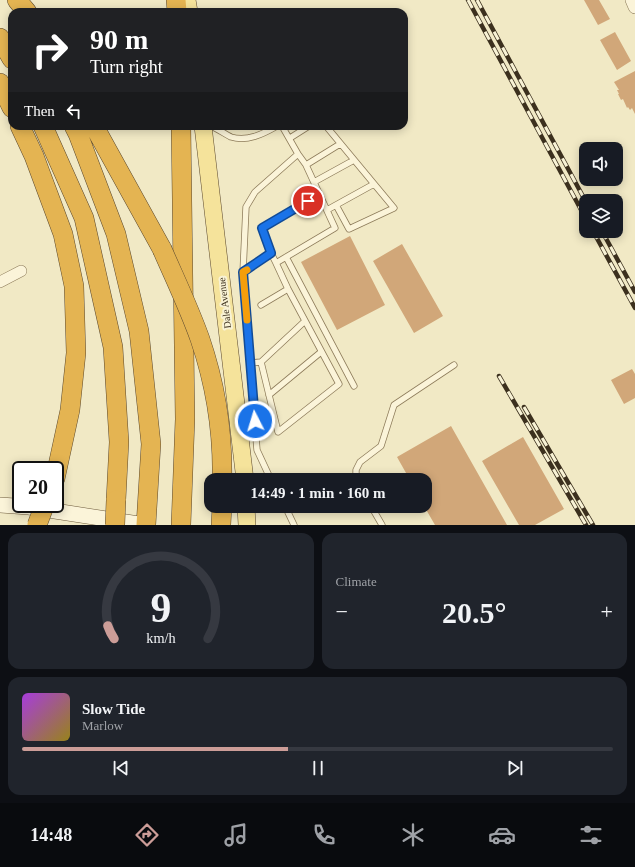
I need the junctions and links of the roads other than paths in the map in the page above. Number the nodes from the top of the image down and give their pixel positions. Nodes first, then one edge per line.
1 (17, 0) edge
2 (632, 0) edge
3 (635, 7) edge
4 (24, 8) edge
5 (0, 38) edge
6 (8, 52) edge
7 (0, 83) edge
8 (8, 100) edge
9 (22, 130) edge
10 (45, 130) edge
11 (76, 130) edge
12 (96, 130) edge
13 (181, 130) edge
14 (203, 130) edge
15 (219, 130) edge
16 (270, 130) edge
17 (285, 130) edge
18 (303, 130) edge
19 (329, 130) edge
20 (290, 138) junction
21 (340, 144) junction
22 (298, 154) junction
23 (354, 160) junction
24 (306, 165) junction
25 (314, 182) junction
26 (374, 184) junction
27 (320, 195) junction
28 (336, 205) junction
29 (328, 210) junction
30 (271, 253) junction
31 (286, 257) junction
32 (276, 263) junction
33 (21, 270) dead end
34 (243, 272) junction
35 (0, 282) edge
36 (288, 289) junction
37 (261, 305) dead end
38 (305, 321) junction
39 (321, 352) junction
40 (261, 362) junction
41 (250, 363) junction
42 (454, 365) dead end
43 (354, 386) dead end
44 (269, 395) junction
45 (59, 461) edge
46 (222, 473) edge
47 (244, 473) edge
48 (268, 473) edge
49 (356, 473) edge
50 (0, 504) edge
51 (42, 513) edge
52 (222, 513) edge
53 (246, 513) edge
54 (288, 513) edge
55 (375, 513) edge
56 (38, 525) edge
57 (115, 525) edge
58 (146, 525) edge
59 (181, 525) edge
60 (221, 525) edge
61 (247, 525) edge
62 (294, 525) edge
63 (382, 525) edge

1 - 4 highway
2 - 3 street
5 - 6 highway
7 - 8 highway
9 - 45 highway
10 - 57 highway, bridge
11 - 58 highway
12 - 46 highway, bridge
13 - 59 highway
14 - 47 main road, Dale Avenue
15 - 16 lane
17 - 20 lane
18 - 20 lane
19 - 21 lane
20 - 22 lane
21 - 23 lane
21 - 24 lane
22 - 24 lane
22 - 34 lane
23 - 25 lane
23 - 26 lane
24 - 25 lane
25 - 27 lane
26 - 28 lane
26 - 28 lane
27 - 29 lane
27 - 30 lane
28 - 29 lane
29 - 31 lane
30 - 32 lane
30 - 34 lane
31 - 32 lane
31 - 43 lane
32 - 36 lane
33 - 35 street
34 - 41 lane
36 - 37 lane
36 - 38 lane
38 - 39 lane
38 - 40 lane
39 - 44 lane
39 - 44 lane
40 - 41 lane
40 - 44 lane
41 - 48 lane
42 - 49 lane
50 - 58 main road
51 - 56 highway, bridge
52 - 60 highway
53 - 61 main road
54 - 62 lane
55 - 63 lane

